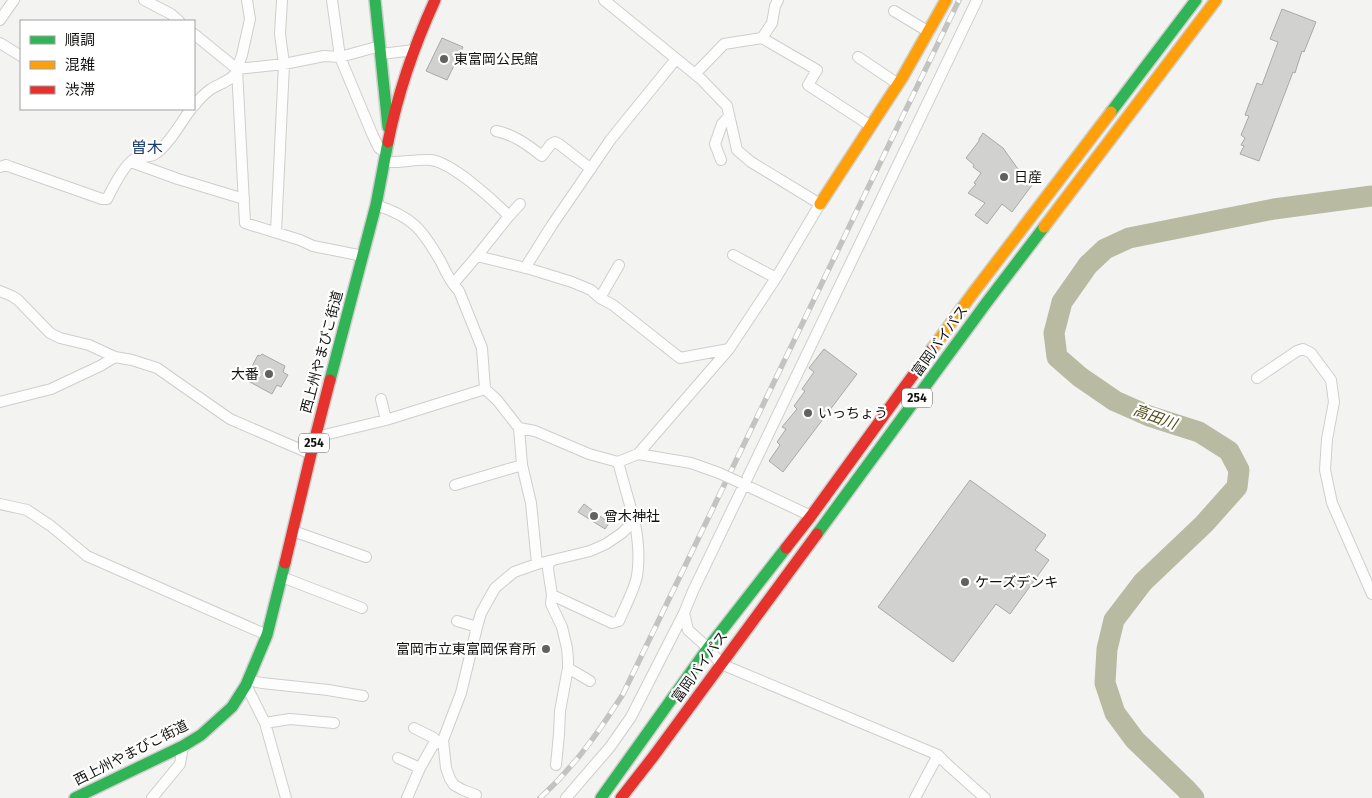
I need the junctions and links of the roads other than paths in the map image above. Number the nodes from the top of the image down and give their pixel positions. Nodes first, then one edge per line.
1 (14, 0) edge
2 (144, 0) edge
3 (248, 0) edge
4 (282, 0) edge
5 (332, 0) edge
6 (375, 0) edge
7 (435, 0) edge
8 (604, 0) edge
9 (778, 0) edge
10 (946, 0) edge
11 (977, 0) edge
12 (1196, 0) edge
13 (1216, 0) edge
14 (894, 11) dead end
15 (0, 20) edge
16 (178, 20) edge
17 (929, 32) junction
18 (195, 35) edge
19 (762, 38) junction
20 (0, 43) edge
21 (381, 50) junction
22 (414, 50) junction
23 (20, 55) edge
24 (340, 57) junction
25 (858, 57) dead end
26 (676, 59) junction
27 (284, 64) junction
28 (237, 70) junction
29 (695, 74) junction
30 (898, 84) junction
31 (195, 105) edge
32 (190, 110) edge
33 (729, 116) junction
34 (871, 126) junction
35 (496, 131) dead end
36 (389, 137) junction
37 (385, 158) junction
38 (721, 160) dead end
39 (131, 162) junction
40 (0, 166) edge
41 (591, 169) junction
42 (244, 199) junction
43 (520, 204) dead end
44 (820, 204) junction
45 (376, 205) junction
46 (509, 216) junction
47 (276, 232) junction
48 (733, 255) dead end
49 (363, 256) junction
50 (477, 256) junction
51 (619, 266) dead end
52 (526, 268) junction
53 (776, 278) junction
54 (453, 284) junction
55 (0, 291) edge
56 (600, 298) junction
57 (730, 348) junction
58 (115, 357) junction
59 (1257, 378) dead end
60 (485, 389) junction
61 (381, 399) dead end
62 (0, 402) edge
63 (386, 420) junction
64 (519, 428) junction
65 (316, 437) junction
66 (311, 454) junction
67 (638, 454) junction
68 (618, 462) junction
69 (522, 465) junction
70 (742, 484) junction
71 (455, 485) dead end
72 (0, 504) edge
73 (633, 516) junction
74 (811, 516) junction
75 (293, 531) junction
76 (366, 557) dead end
77 (549, 562) junction
78 (537, 564) junction
79 (282, 577) junction
80 (1372, 594) edge
81 (552, 595) junction
82 (362, 608) dead end
83 (684, 613) junction
84 (457, 621) dead end
85 (477, 627) junction
86 (267, 635) junction
87 (708, 648) junction
88 (721, 664) junction
89 (568, 668) junction
90 (590, 681) dead end
91 (247, 683) junction
92 (363, 696) dead end
93 (265, 723) junction
94 (334, 723) dead end
95 (414, 728) dead end
96 (440, 741) junction
97 (184, 746) junction
98 (938, 755) junction
99 (398, 758) dead end
100 (556, 765) dead end
101 (420, 768) junction
102 (476, 795) dead end
103 (75, 798) edge
104 (152, 798) edge
105 (286, 798) edge
106 (407, 798) edge
107 (566, 798) edge
108 (601, 798) edge
109 (620, 798) edge
110 (915, 798) edge
111 (986, 798) edge

1 - 15 street
2 - 16 street
3 - 28 street
4 - 27 street
5 - 24 street
6 - 21 main road
7 - 22 main road, 西上州やまびこ街道 / 254
8 - 26 street
9 - 19 street
10 - 17 main road
11 - 70 street
12 - 74 main road, 富岡バイパス / 254
13 - 88 main road, 富岡バイパス / 254
14 - 17 street
17 - 30 main road
18 - 28 street
19 - 29 street
19 - 34 street
20 - 23 street
21 - 22 street
21 - 24 street
21 - 36 main road
22 - 36 main road, 西上州やまびこ街道 / 254
24 - 27 street
24 - 37 street
25 - 30 street
26 - 29 street
26 - 41 street
27 - 28 street
27 - 47 street
28 - 31 street
28 - 42 street
29 - 33 street
30 - 34 main road
32 - 39 street
33 - 38 street
33 - 44 street
34 - 44 main road
35 - 41 street
36 - 37 main road, 西上州やまびこ街道 / 254
37 - 45 main road, 西上州やまびこ街道 / 254
37 - 46 street
39 - 40 street
39 - 42 street
41 - 52 street
42 - 47 street
43 - 46 street
44 - 53 street
45 - 49 main road, 西上州やまびこ街道 / 254
45 - 54 street
46 - 50 street
47 - 49 street
48 - 53 street
49 - 65 main road, 西上州やまびこ街道 / 254
50 - 52 street
50 - 54 street
51 - 56 street
52 - 56 street
53 - 57 street
54 - 60 street
55 - 58 street
56 - 57 street
57 - 67 street
58 - 62 street
58 - 66 street
59 - 80 street
60 - 63 street
60 - 64 street
61 - 63 street
63 - 65 street
64 - 68 street
64 - 69 street
65 - 66 main road, 西上州やまびこ街道 / 254
66 - 75 main road, 西上州やまびこ街道 / 254
67 - 68 street
67 - 70 street, bridge
68 - 73 street
69 - 71 street
69 - 78 street
70 - 74 street
70 - 83 street
72 - 86 street
73 - 77 street
73 - 81 street
74 - 87 main road, 富岡バイパス / 254
75 - 76 street
75 - 79 main road, 西上州やまびこ街道 / 254
77 - 78 street
77 - 81 street
78 - 85 street
79 - 82 street
79 - 86 main road, 西上州やまびこ街道 / 254
81 - 89 street
83 - 87 street
83 - 107 street
84 - 85 street
85 - 96 street
86 - 91 main road, 西上州やまびこ街道 / 254
87 - 88 street
87 - 108 main road, 富岡バイパス / 254
88 - 98 street
88 - 109 main road, 富岡バイパス / 254
89 - 90 street
89 - 100 street
91 - 92 street
91 - 93 street
91 - 97 main road, 西上州やまびこ街道 / 254
93 - 94 street
93 - 105 street
95 - 96 street
96 - 101 street
96 - 102 street
97 - 103 main road, 西上州やまびこ街道 / 254
97 - 104 street
98 - 110 street
98 - 111 street
99 - 101 street
101 - 106 street

